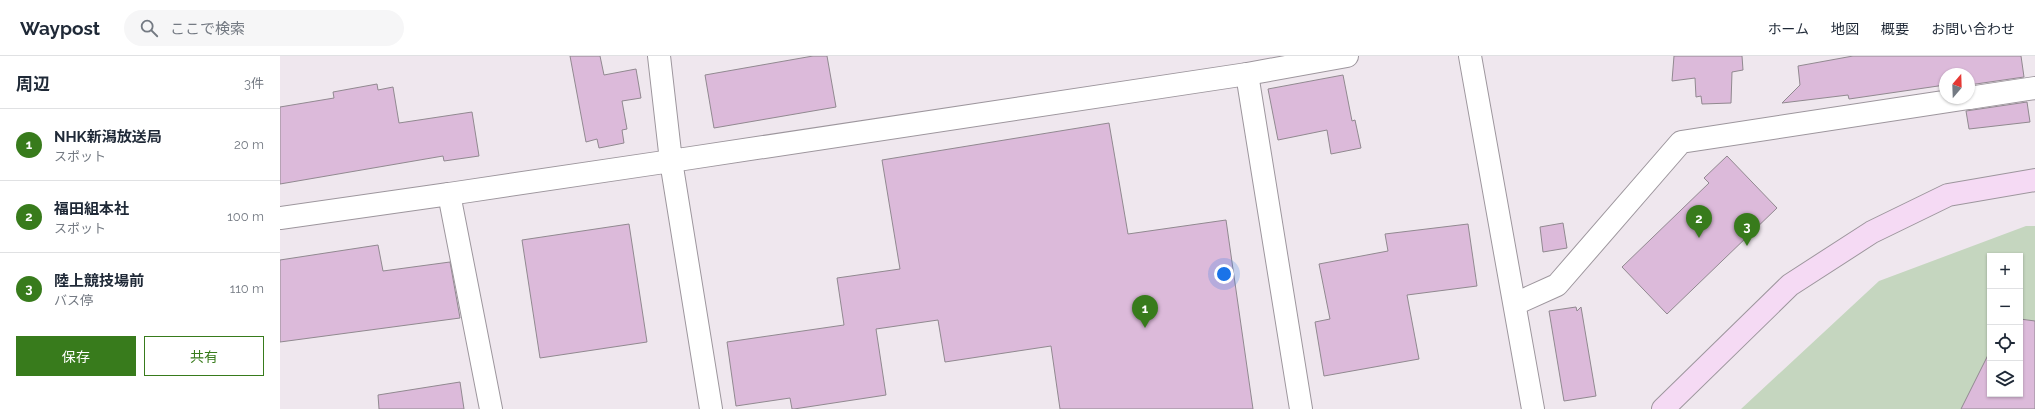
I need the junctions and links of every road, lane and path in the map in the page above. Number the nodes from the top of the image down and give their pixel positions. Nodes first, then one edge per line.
1 (659, 56) edge
2 (1347, 56) edge
3 (1470, 56) edge
4 (1247, 74) junction
5 (2035, 88) edge
6 (1975, 97) edge
7 (1939, 103) edge
8 (671, 161) junction
9 (2035, 180) edge
10 (449, 194) junction
11 (280, 218) edge
12 (1515, 304) junction
13 (491, 409) edge
14 (711, 409) edge
15 (1301, 409) edge
16 (1532, 409) edge
17 (1663, 409) edge

1 - 8 street
2 - 4 street
3 - 12 street
4 - 8 street
4 - 15 street
5 - 6 street
7 - 12 street
8 - 10 street
8 - 14 street
9 - 17 street
10 - 11 street
10 - 13 street
12 - 16 street

